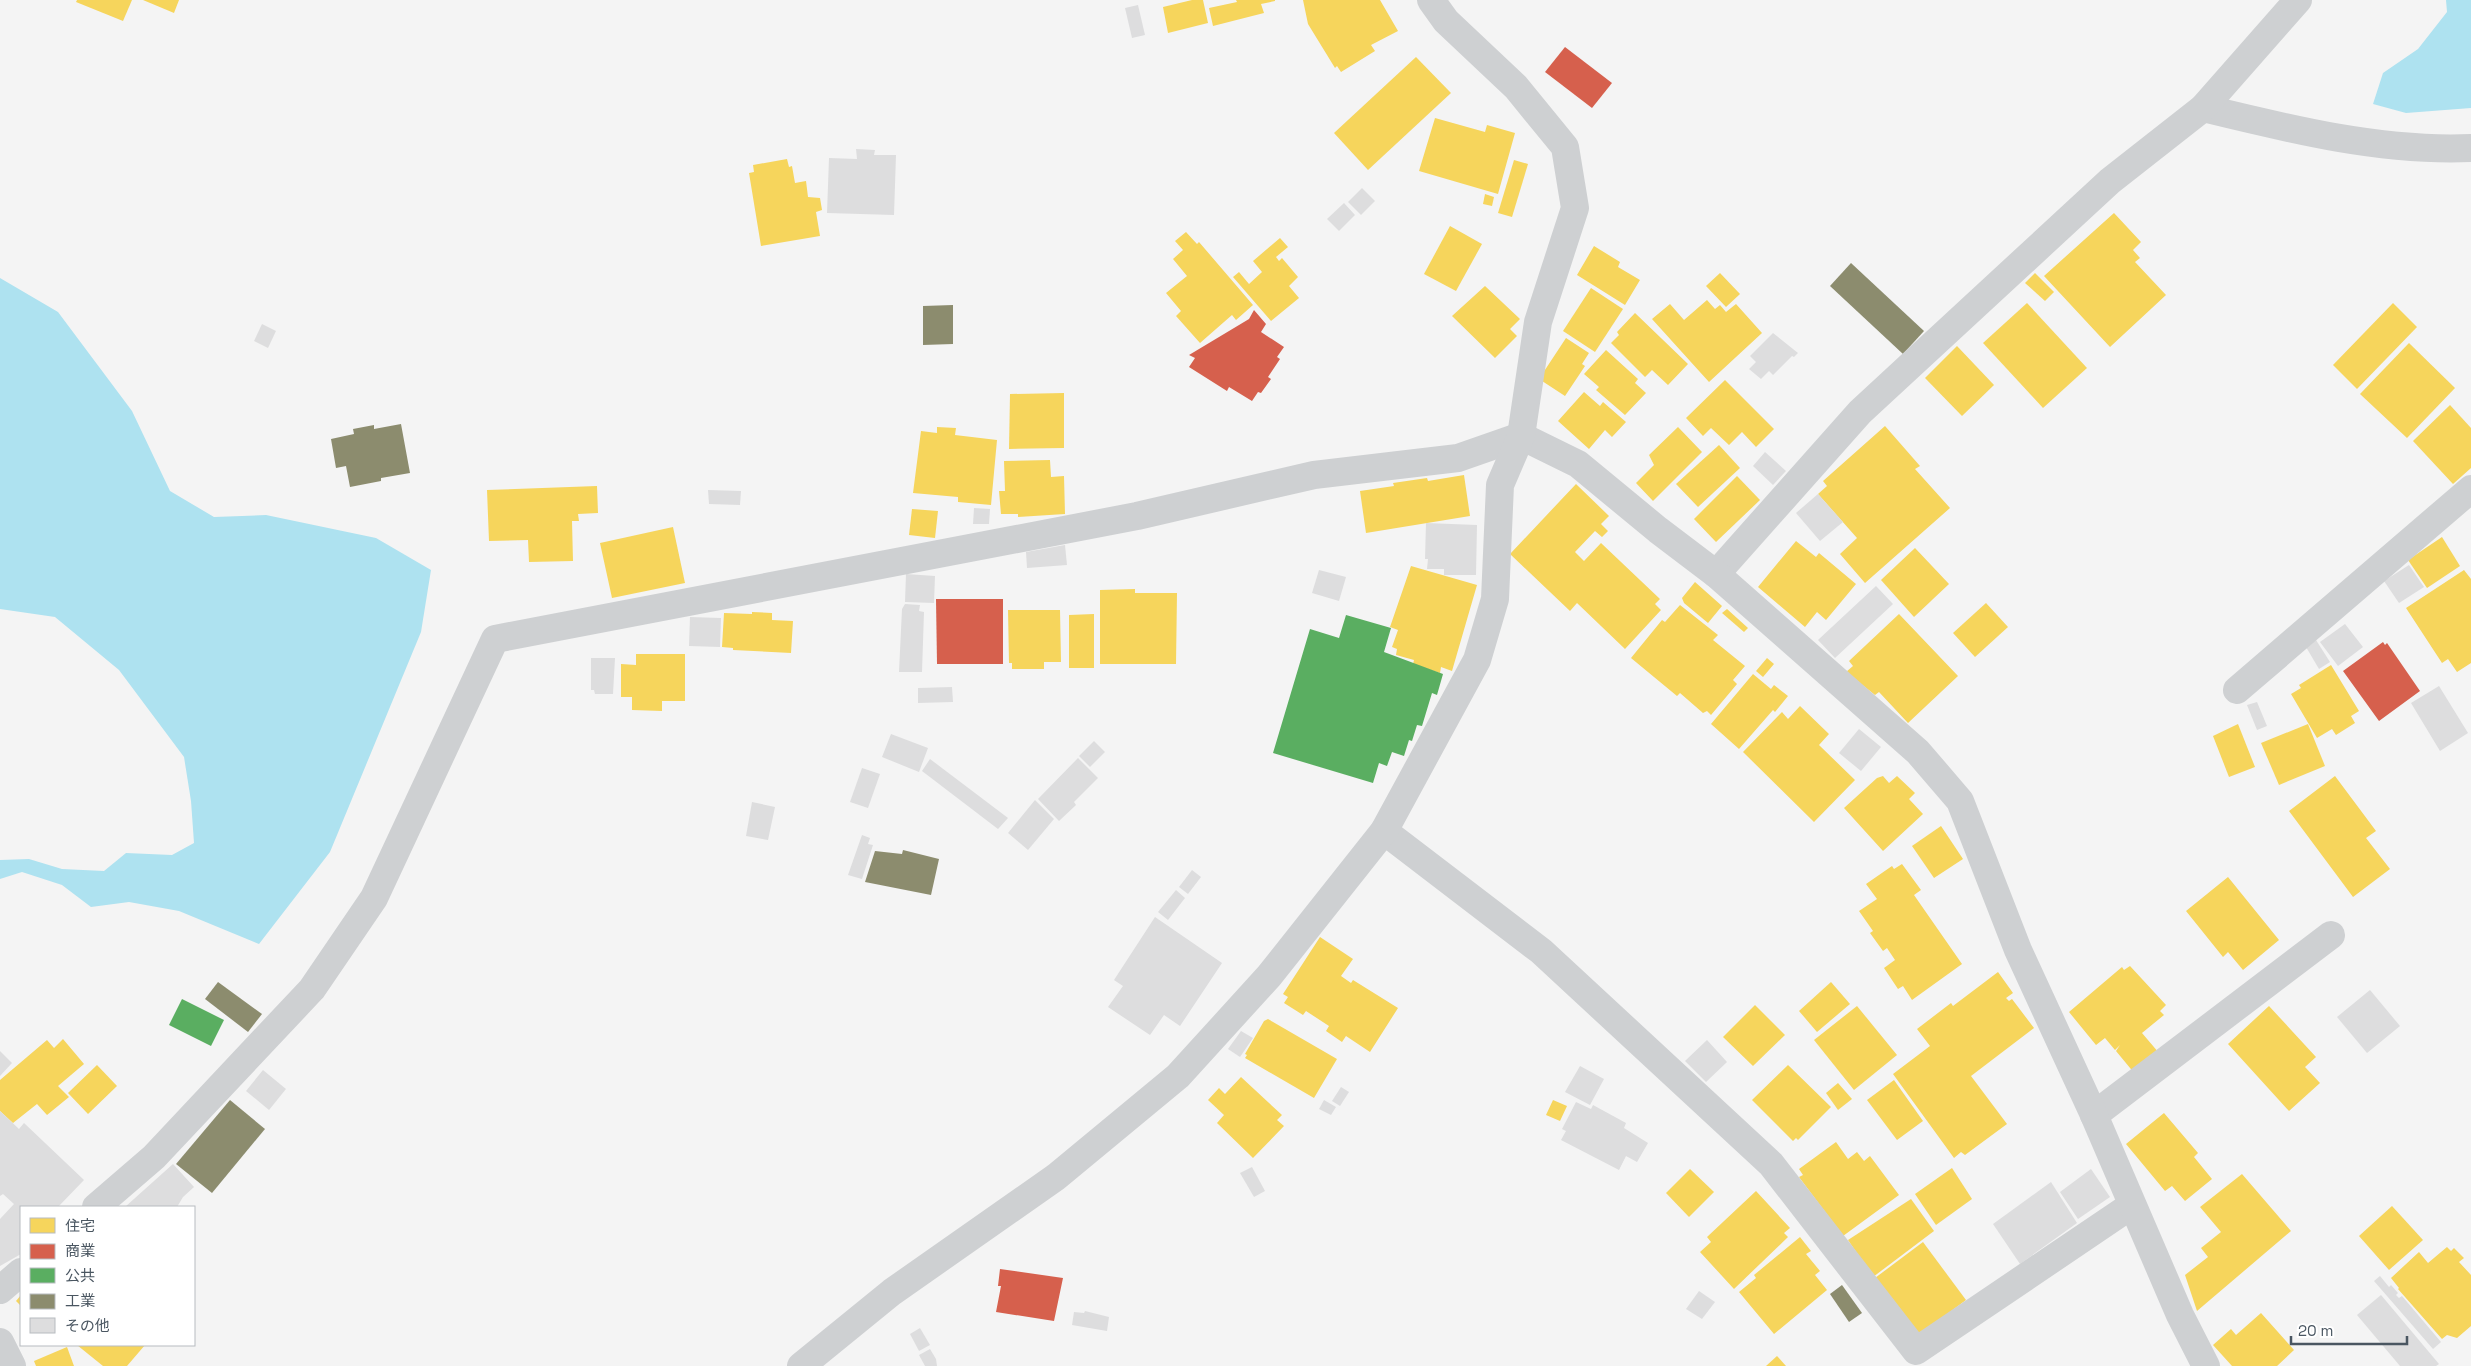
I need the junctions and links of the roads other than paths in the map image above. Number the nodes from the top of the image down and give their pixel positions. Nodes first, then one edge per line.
1 (1430, 0) edge
2 (2298, 0) edge
3 (2203, 108) junction
4 (2471, 148) edge
5 (1521, 436) junction
6 (2471, 488) edge
7 (1716, 574) junction
8 (2237, 690) dead end
9 (1384, 831) junction
10 (2331, 935) dead end
11 (2094, 1115) junction
12 (2132, 1205) junction
13 (97, 1206) edge
14 (20, 1273) edge
15 (0, 1290) edge
16 (0, 1342) edge
17 (12, 1366) edge
18 (801, 1366) edge
19 (2206, 1366) edge

1 - 5 street
2 - 3 street
3 - 4 street
3 - 7 street
5 - 7 street
5 - 9 street
5 - 13 street
6 - 8 street
7 - 11 street
9 - 12 street
9 - 18 street
10 - 11 street
11 - 12 street
12 - 19 street
14 - 15 street
16 - 17 street

